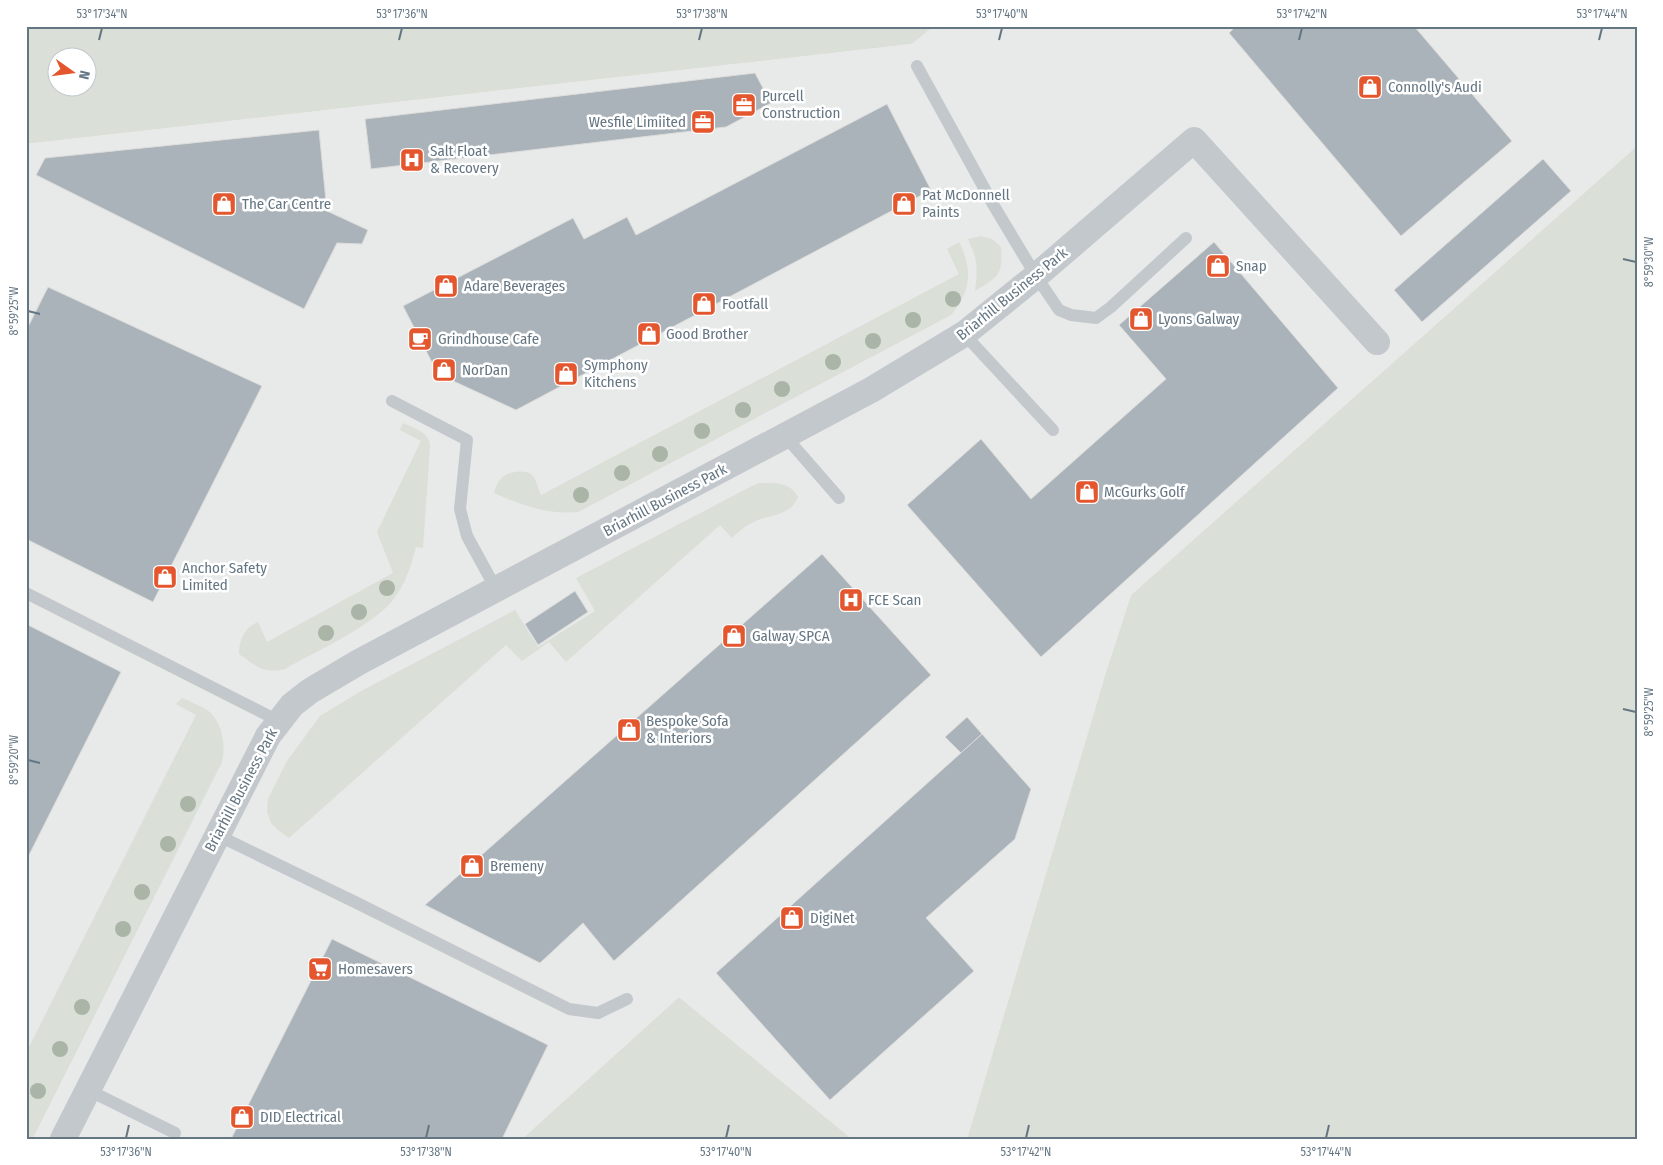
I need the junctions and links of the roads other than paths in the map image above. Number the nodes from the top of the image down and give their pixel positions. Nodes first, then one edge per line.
1 (917, 66) dead end
2 (1186, 238) dead end
3 (1036, 276) junction
4 (964, 334) junction
5 (1377, 342) dead end
6 (392, 401) dead end
7 (1053, 430) dead end
8 (785, 436) junction
9 (839, 498) dead end
10 (496, 589) junction
11 (26, 593) edge
12 (279, 721) junction
13 (217, 835) junction
14 (627, 999) dead end
15 (88, 1090) junction
16 (175, 1133) dead end
17 (63, 1139) edge

1 - 3 lane
2 - 3 lane
3 - 4 street, Briarhill Business Park
3 - 5 street, Briarhill Business Park
4 - 7 lane
4 - 8 street, Briarhill Business Park
6 - 10 lane
8 - 9 lane
8 - 10 street, Briarhill Business Park
10 - 12 street, Briarhill Business Park
11 - 12 lane
12 - 13 street, Briarhill Business Park
13 - 14 lane
13 - 15 street, Briarhill Business Park
15 - 16 lane
15 - 17 street, Briarhill Business Park

